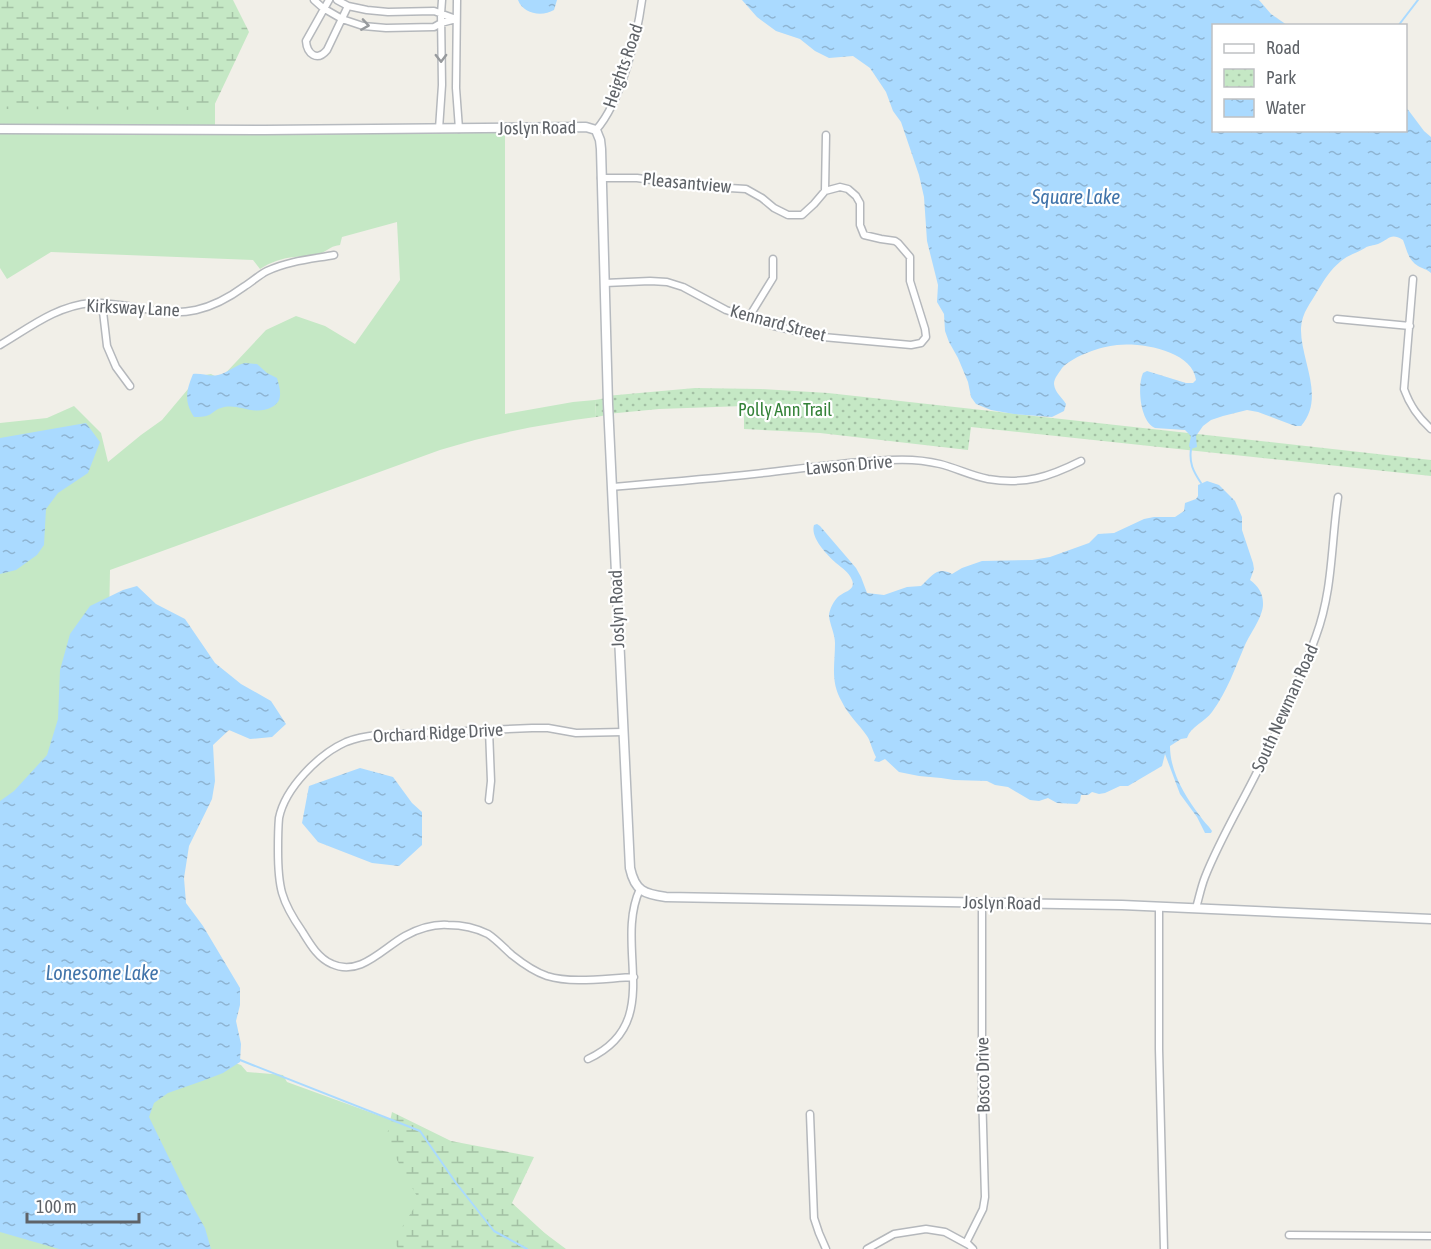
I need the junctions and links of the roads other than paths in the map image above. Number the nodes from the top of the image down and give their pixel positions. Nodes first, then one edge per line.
1 (314, 0) edge
2 (329, 0) edge
3 (337, 0) edge
4 (442, 0) edge
5 (456, 0) edge
6 (642, 0) edge
7 (348, 6) junction
8 (323, 8) junction
9 (441, 14) junction
10 (342, 19) junction
11 (456, 19) junction
12 (441, 23) junction
13 (0, 129) edge
14 (439, 129) junction
15 (459, 129) junction
16 (596, 130) junction
17 (826, 135) dead end
18 (601, 178) junction
19 (825, 191) junction
20 (334, 255) dead end
21 (773, 260) dead end
22 (1413, 279) dead end
23 (605, 283) junction
24 (102, 303) junction
25 (749, 317) junction
26 (1337, 319) dead end
27 (1410, 326) junction
28 (0, 345) edge
29 (130, 386) dead end
30 (1431, 429) edge
31 (1081, 461) dead end
32 (612, 487) junction
33 (1338, 497) dead end
34 (489, 730) junction
35 (623, 732) junction
36 (489, 801) dead end
37 (640, 889) junction
38 (982, 903) junction
39 (1160, 907) junction
40 (1196, 908) junction
41 (1431, 919) edge
42 (633, 977) junction
43 (588, 1059) dead end
44 (810, 1114) dead end
45 (1289, 1235) dead end
46 (1431, 1236) edge
47 (966, 1243) junction
48 (826, 1249) edge
49 (867, 1249) edge
50 (973, 1249) edge
51 (1164, 1249) edge

1 - 8 street
2 - 8 street
3 - 7 street
4 - 9 street
5 - 11 street
6 - 16 street, Heights Road
7 - 9 street
7 - 10 street
8 - 10 street
8 - 10 street
9 - 11 street
9 - 12 street
10 -> 12 street
11 - 12 street
11 - 15 street
12 -> 14 street
13 - 14 street, Joslyn Road
14 - 15 street, Joslyn Road
15 - 16 street, Joslyn Road
16 - 18 street, Joslyn Road
17 - 19 street
18 - 19 street, Pleasantview
18 - 23 street, Joslyn Road
19 - 25 street, Kennard Street
20 - 24 street, Kirksway Lane
21 - 25 street
22 - 27 street
23 - 25 street, Kennard Street
23 - 32 street, Joslyn Road
24 - 28 street, Kirksway Lane
24 - 29 street
26 - 27 street
27 - 30 street
31 - 32 street, Lawson Drive
32 - 35 street, Joslyn Road
33 - 40 street, South Newman Road
34 - 35 street, Orchard Ridge Drive
34 - 36 street
34 - 42 street, Orchard Ridge Drive
35 - 37 street, Joslyn Road
37 - 38 street, Joslyn Road
37 - 42 street
38 - 39 street, Joslyn Road
38 - 47 street, Bosco Drive
39 - 40 street, Joslyn Road
39 - 51 street
40 - 41 street, Joslyn Road
42 - 43 street
44 - 48 street
45 - 46 street
47 - 49 street
47 - 50 street

